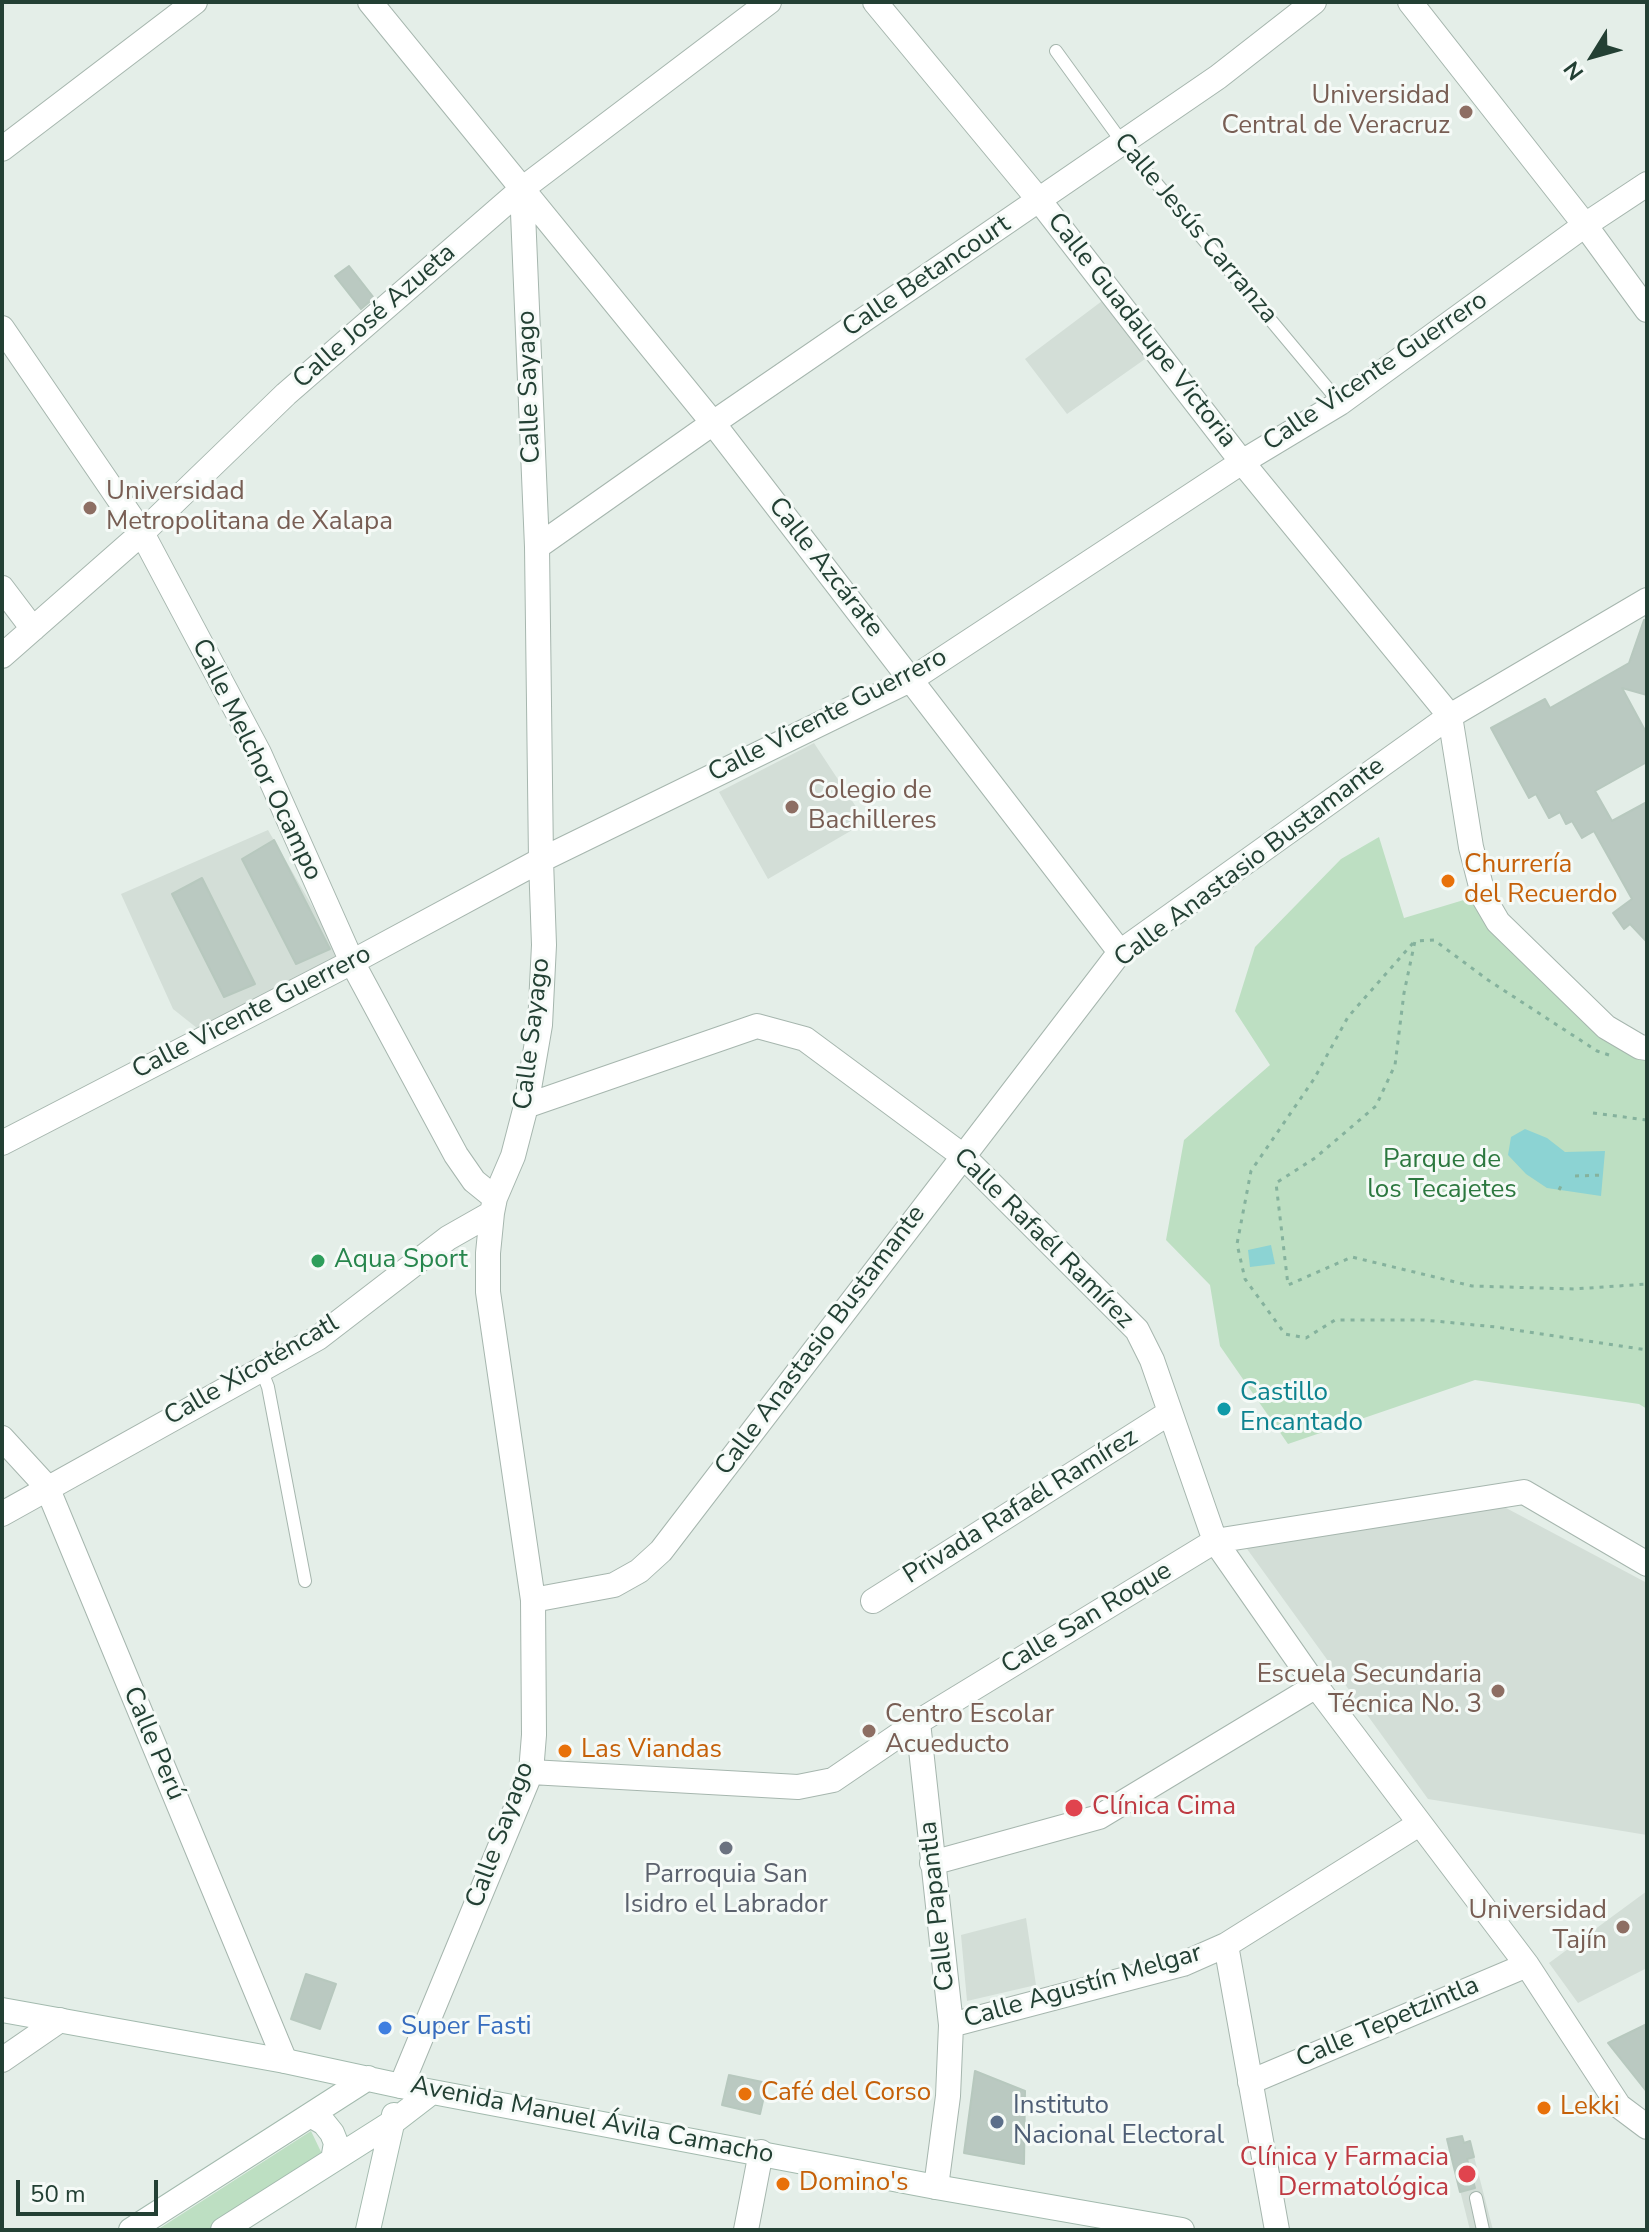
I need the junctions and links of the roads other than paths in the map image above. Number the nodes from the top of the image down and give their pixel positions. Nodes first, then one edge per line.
1 (195, 2) edge
2 (370, 2) edge
3 (769, 2) edge
4 (875, 2) edge
5 (1314, 2) edge
6 (1410, 2) edge
7 (1056, 51) dead end
8 (1122, 142) junction
9 (2, 149) edge
10 (1647, 184) edge
11 (522, 189) junction
12 (1039, 200) junction
13 (1585, 225) junction
14 (1647, 310) edge
15 (2, 328) edge
16 (1340, 403) junction
17 (713, 423) junction
18 (1242, 462) junction
19 (142, 533) junction
20 (537, 547) junction
21 (2, 588) edge
22 (1647, 600) edge
23 (33, 629) junction
24 (2, 656) edge
25 (912, 679) junction
26 (1450, 716) junction
27 (541, 860) junction
28 (1120, 952) junction
29 (352, 962) junction
30 (1647, 1048) edge
31 (526, 1106) junction
32 (2, 1143) edge
33 (963, 1156) junction
34 (494, 1206) junction
35 (261, 1369) junction
36 (1169, 1413) junction
37 (2, 1438) edge
38 (47, 1487) junction
39 (2, 1514) edge
40 (1215, 1541) junction
41 (1647, 1564) edge
42 (305, 1581) dead end
43 (533, 1600) junction
44 (873, 1601) dead end
45 (1316, 1686) junction
46 (918, 1722) junction
47 (531, 1772) junction
48 (1419, 1824) junction
49 (932, 1863) junction
50 (1226, 1945) junction
51 (1527, 1965) junction
52 (2, 2010) edge
53 (60, 2020) junction
54 (951, 2025) junction
55 (2, 2060) edge
56 (285, 2061) junction
57 (368, 2078) junction
58 (1250, 2082) junction
59 (401, 2086) junction
60 (432, 2092) junction
61 (312, 2116) junction
62 (393, 2122) junction
63 (1647, 2127) edge
64 (761, 2152) junction
65 (333, 2160) junction
66 (936, 2187) junction
67 (1476, 2198) dead end
68 (131, 2230) edge
69 (223, 2230) edge
70 (368, 2230) edge
71 (746, 2230) edge
72 (1182, 2230) edge
73 (1277, 2230) edge
74 (1483, 2230) edge

1 - 9 street
2 - 11 street
3 - 11 street, Calle José Azueta
4 - 12 street, Calle Guadalupe Victoria
5 - 8 street, Calle Betancourt
6 - 13 street
7 - 8 lane, Calle Jesús Carranza
8 - 12 street, Calle Betancourt
8 - 16 lane, Calle Jesús Carranza
10 - 13 street, Calle Vicente Guerrero
11 - 17 street, Calle Azcárate
11 - 19 street, Calle José Azueta
11 - 20 street, Calle Sayago
12 - 17 street, Calle Betancourt
12 - 18 street, Calle Guadalupe Victoria
13 - 14 street
13 - 16 street, Calle Vicente Guerrero
15 - 19 street, Calle Melchor Ocampo
16 - 18 street, Calle Vicente Guerrero
17 - 20 street, Calle Betancourt
17 - 25 street, Calle Azcárate
18 - 25 street, Calle Vicente Guerrero
18 - 26 street, Calle Guadalupe Victoria
19 - 23 street, Calle José Azueta
19 - 29 street, Calle Melchor Ocampo
20 - 27 street, Calle Sayago
21 - 23 street
22 - 26 street, Calle Anastasio Bustamante
23 - 24 street, Calle José Azueta
25 - 27 street, Calle Vicente Guerrero
25 - 28 street, Calle Azcárate
26 - 28 street, Calle Anastasio Bustamante
26 - 30 street
27 - 29 street, Calle Vicente Guerrero
27 - 31 street, Calle Sayago
28 - 33 street, Calle Anastasio Bustamante
29 - 32 street, Calle Vicente Guerrero
29 - 34 street, Calle Melchor Ocampo
31 - 33 street, Calle Rafaél Ramírez
31 - 34 street, Calle Sayago
33 - 36 street, Calle Rafaél Ramírez
33 - 43 street, Calle Anastasio Bustamante
34 - 35 street, Calle Xicoténcatl
34 - 43 street, Calle Sayago
35 - 38 street, Calle Xicoténcatl
35 - 42 lane
36 - 40 street, Calle Rafaél Ramírez
36 - 44 street, Privada Rafaél Ramírez
37 - 38 street, Calle Perú
38 - 39 street, Calle Xicoténcatl
38 - 56 street, Calle Perú
40 - 41 street, Calle San Roque
40 - 45 street, Calle Rafaél Ramírez
40 - 46 street, Calle San Roque
43 - 47 street, Calle Sayago
45 - 48 street, Calle Rafaél Ramírez
45 - 49 street
46 - 47 street, Calle San Roque
46 - 49 street, Calle Papantla
47 - 59 street, Calle Sayago
48 - 50 street, Calle Agustín Melgar
48 - 51 street, Calle Rafaél Ramírez
49 - 54 street, Calle Papantla
50 - 54 street, Calle Agustín Melgar
50 - 58 street
51 - 58 street, Calle Tepetzintla
51 - 63 street, Calle Rafaél Ramírez
52 - 53 street, Avenida Manuel Ávila Camacho
53 - 55 street
53 - 56 street, Avenida Manuel Ávila Camacho
54 - 66 street, Calle Papantla
56 - 57 street, Avenida Manuel Ávila Camacho
57 - 59 street, Avenida Manuel Ávila Camacho
57 - 61 street
58 - 73 street
59 - 60 street, Avenida Manuel Ávila Camacho
59 - 62 street, Calle Sayago
60 - 62 street
60 - 64 street, Avenida Manuel Ávila Camacho
61 - 65 street
61 - 68 street
62 - 65 street
62 - 70 street, Calle Sayago
64 - 66 street, Avenida Manuel Ávila Camacho
64 - 71 street
65 - 69 street
66 - 72 street, Avenida Manuel Ávila Camacho
67 - 74 lane

